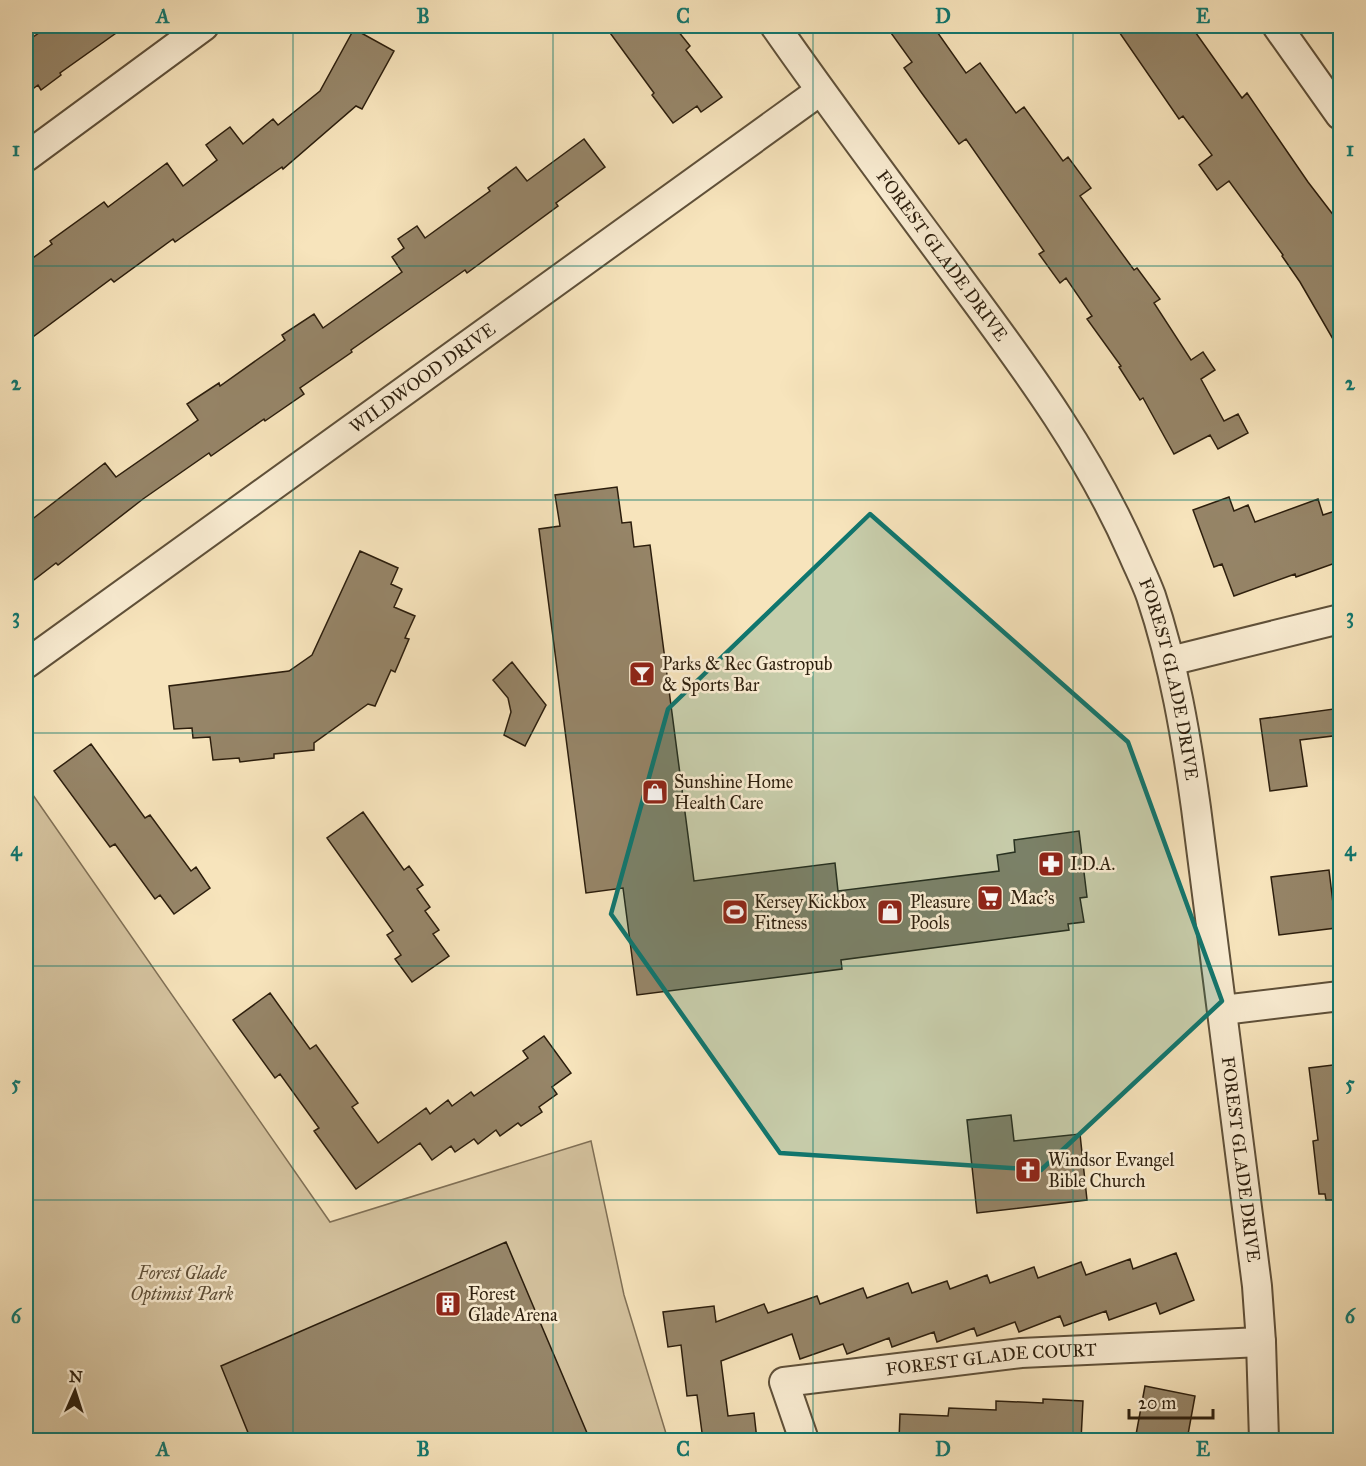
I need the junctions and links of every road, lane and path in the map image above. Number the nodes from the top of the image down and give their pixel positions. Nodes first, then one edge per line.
1 (204, 26) edge
2 (775, 26) edge
3 (1277, 26) edge
4 (820, 90) junction
5 (1341, 115) edge
6 (26, 157) edge
7 (1341, 619) edge
8 (1170, 661) junction
9 (26, 664) edge
10 (1341, 996) edge
11 (1223, 1010) junction
12 (1261, 1342) junction
13 (804, 1440) edge
14 (1264, 1440) edge

1 - 6 street
2 - 4 street, FOREST GLADE DRIVE
3 - 5 street
4 - 8 street, FOREST GLADE DRIVE
4 - 9 street, WILDWOOD DRIVE
7 - 8 street
8 - 11 street, FOREST GLADE DRIVE
10 - 11 street
11 - 12 street, FOREST GLADE DRIVE
12 - 13 street, FOREST GLADE COURT
12 - 14 street, FOREST GLADE DRIVE

